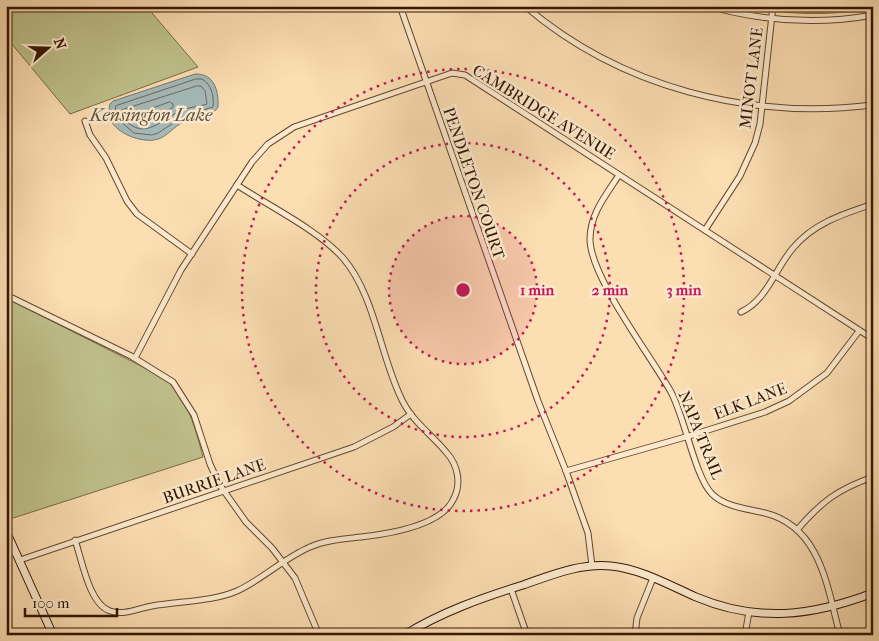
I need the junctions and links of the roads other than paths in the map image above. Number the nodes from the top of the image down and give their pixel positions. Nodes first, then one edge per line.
1 (400, 6) edge
2 (525, 6) edge
3 (708, 6) edge
4 (773, 6) edge
5 (873, 15) edge
6 (771, 18) junction
7 (426, 82) junction
8 (873, 105) edge
9 (762, 107) junction
10 (85, 121) dead end
11 (619, 175) junction
12 (237, 185) junction
13 (873, 204) edge
14 (705, 230) junction
15 (192, 254) junction
16 (774, 275) junction
17 (6, 295) edge
18 (741, 312) dead end
19 (859, 331) junction
20 (873, 339) edge
21 (135, 358) junction
22 (411, 414) junction
23 (689, 436) junction
24 (566, 471) junction
25 (873, 476) edge
26 (223, 491) junction
27 (6, 530) edge
28 (798, 530) junction
29 (75, 540) junction
30 (20, 560) junction
31 (284, 562) junction
32 (592, 566) junction
33 (653, 578) junction
34 (511, 589) junction
35 (873, 593) edge
36 (833, 607) junction
37 (749, 612) junction
38 (52, 635) edge
39 (319, 635) edge
40 (404, 635) edge
41 (527, 635) edge
42 (635, 635) edge
43 (745, 635) edge
44 (840, 635) edge

1 - 7 street, PENDLETON COURT
2 - 9 street
3 - 6 street
4 - 6 street, MINOT LANE
5 - 6 street
6 - 9 street, MINOT LANE
7 - 11 street, CAMBRIDGE AVENUE
7 - 12 street, CAMBRIDGE AVENUE
7 - 24 street, PENDLETON COURT
8 - 9 street
9 - 14 street, MINOT LANE
10 - 15 street
11 - 14 street, CAMBRIDGE AVENUE
11 - 23 street, NAPA TRAIL
12 - 15 street, CAMBRIDGE AVENUE
12 - 22 street
13 - 16 street
14 - 16 street, CAMBRIDGE AVENUE
15 - 21 street, CAMBRIDGE AVENUE
16 - 18 street
16 - 19 street, CAMBRIDGE AVENUE
17 - 21 street
19 - 20 street, CAMBRIDGE AVENUE
19 - 23 street, ELK LANE
21 - 26 street
22 - 26 street, BURRIE LANE
22 - 31 street
23 - 24 street, ELK LANE
23 - 28 street, NAPA TRAIL
24 - 32 street, PENDLETON COURT
25 - 28 street
26 - 29 street, BURRIE LANE
26 - 31 street
27 - 30 street
28 - 36 street, NAPA TRAIL
29 - 30 street, BURRIE LANE
29 - 31 street
30 - 38 street
31 - 39 street
32 - 33 street
32 - 34 street
33 - 37 street
33 - 42 street
34 - 40 street
34 - 41 street
35 - 36 street
36 - 37 street
36 - 44 street, NAPA TRAIL
37 - 43 street

